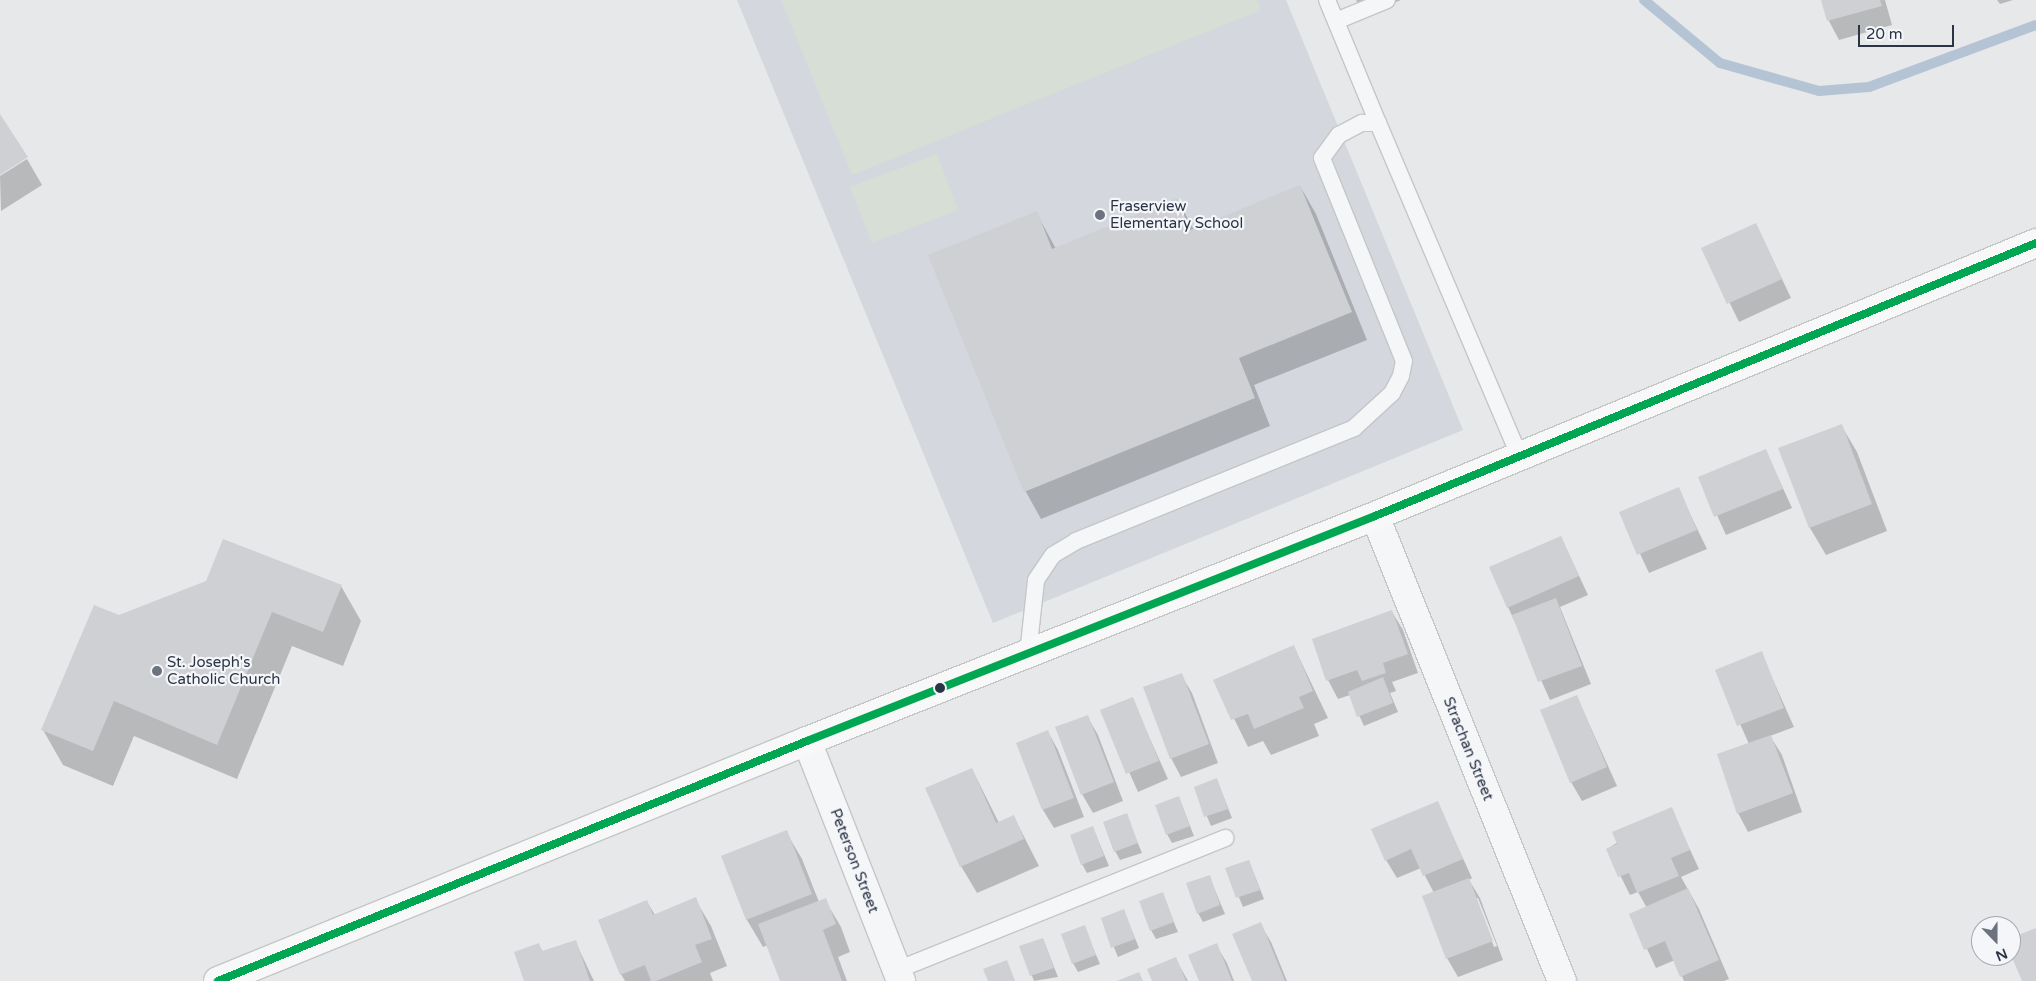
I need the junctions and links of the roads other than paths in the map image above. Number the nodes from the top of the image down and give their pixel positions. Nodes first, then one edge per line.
1 (1327, 0) edge
2 (1387, 0) edge
3 (1336, 21) junction
4 (1378, 123) junction
5 (2036, 243) edge
6 (1520, 456) junction
7 (1375, 516) junction
8 (1028, 654) junction
9 (807, 741) junction
10 (1225, 838) dead end
11 (899, 976) edge
12 (218, 981) edge
13 (1562, 981) edge

1 - 3 lane
2 - 3 lane
3 - 4 lane
4 - 6 lane
4 - 8 lane
5 - 6 street
6 - 7 street
7 - 8 street
7 - 13 street, Strachan Street
8 - 9 street
9 - 11 street, Peterson Street
9 - 12 street
10 - 11 lane

